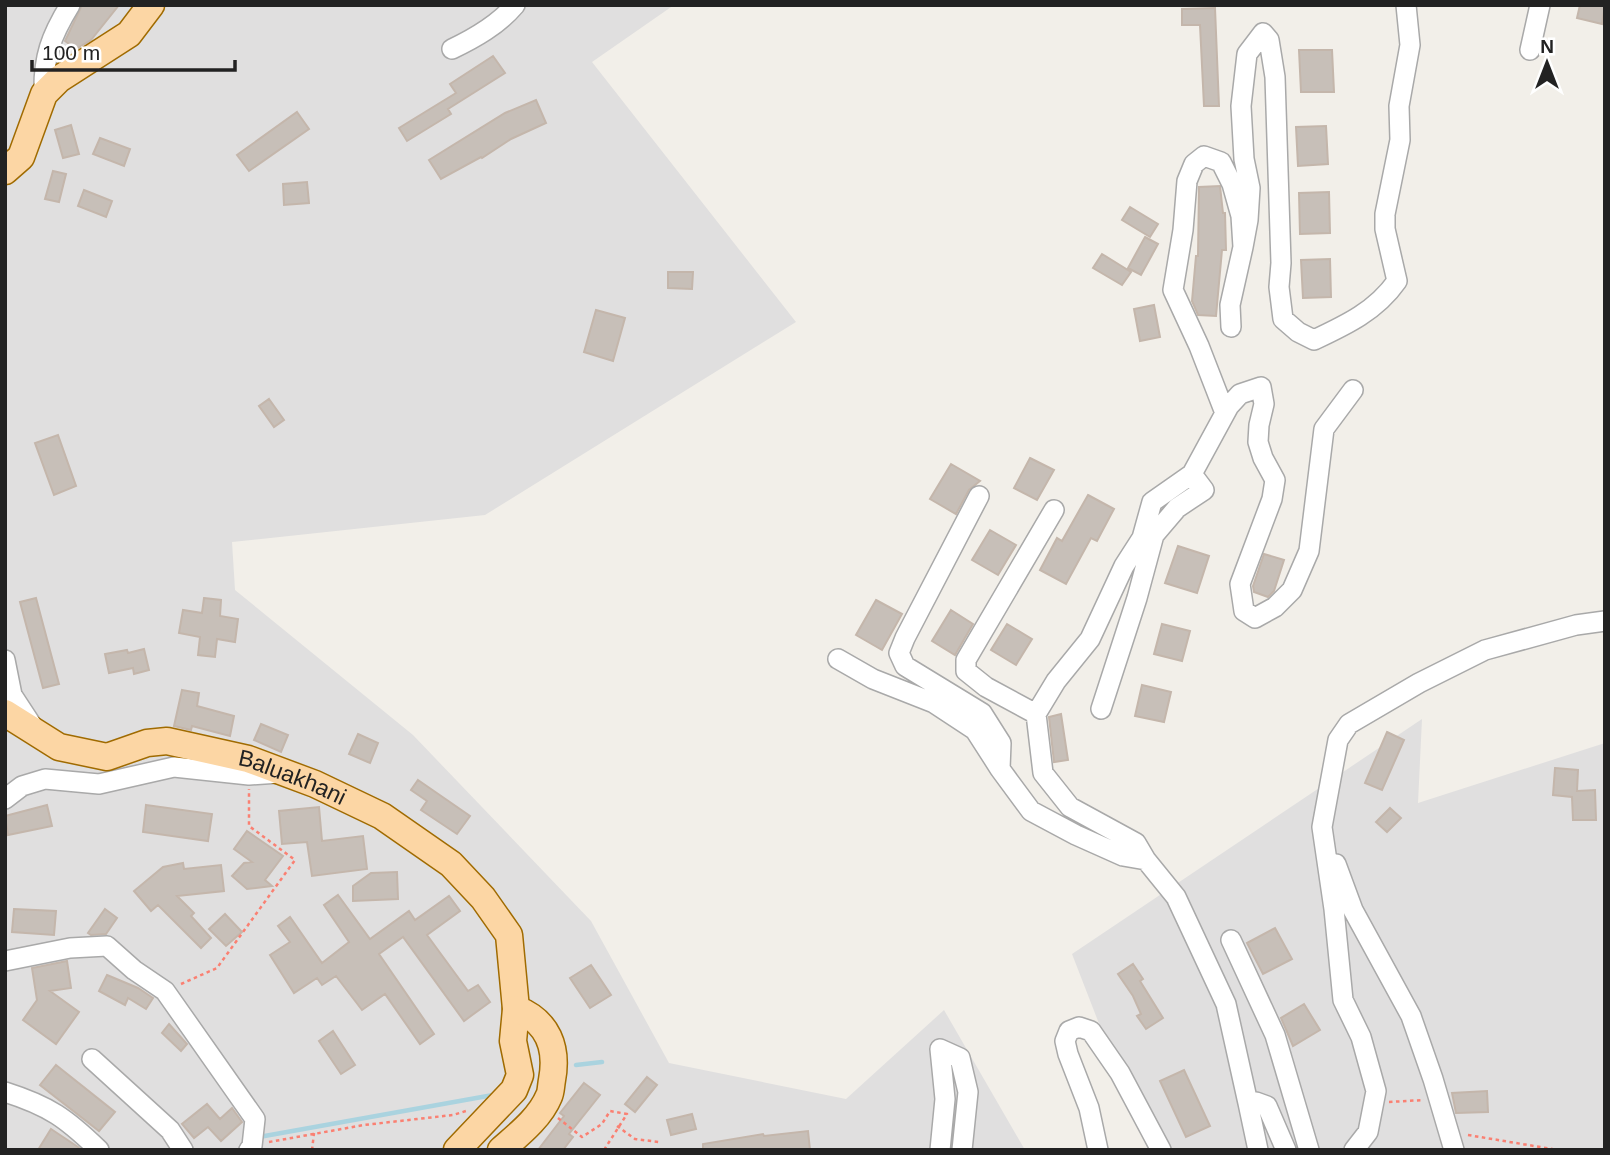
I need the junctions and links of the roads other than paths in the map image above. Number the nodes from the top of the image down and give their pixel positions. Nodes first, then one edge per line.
1 (70, 5) edge
2 (151, 5) edge
3 (515, 5) edge
4 (1406, 5) edge
5 (1540, 5) edge
6 (452, 49) dead end
7 (1530, 50) dead end
8 (44, 94) junction
9 (7, 172) edge
10 (1243, 247) junction
11 (1231, 327) dead end
12 (1353, 390) dead end
13 (1225, 413) junction
14 (1192, 474) junction
15 (979, 496) dead end
16 (1054, 510) dead end
17 (1605, 621) edge
18 (838, 659) dead end
19 (5, 660) edge
20 (1101, 709) dead end
21 (5, 713) edge
22 (1036, 714) junction
23 (36, 731) junction
24 (1000, 769) junction
25 (284, 773) junction
26 (5, 799) edge
27 (1322, 827) junction
28 (1146, 860) junction
29 (1231, 940) dead end
30 (5, 961) edge
31 (516, 1009) junction
32 (92, 1059) dead end
33 (5, 1091) edge
34 (1248, 1103) junction
35 (1452, 1141) edge
36 (251, 1148) edge
37 (99, 1150) edge
38 (183, 1150) edge
39 (457, 1150) edge
40 (501, 1150) edge
41 (940, 1150) edge
42 (962, 1150) edge
43 (1098, 1150) edge
44 (1161, 1150) edge
45 (1258, 1150) edge
46 (1286, 1150) edge
47 (1309, 1150) edge
48 (1354, 1150) edge

1 - 8 street
2 - 8 main road
3 - 6 street
4 - 10 street
5 - 7 street
8 - 9 main road
10 - 11 street
10 - 13 street
12 - 13 street
13 - 14 street
14 - 20 street
14 - 22 street
15 - 24 street
16 - 22 street
17 - 27 street
18 - 24 street
19 - 23 street, Baluakhani
21 - 23 main road
22 - 28 street
23 - 25 main road, Baluakhani
24 - 28 street
25 - 26 street
25 - 31 main road, Baluakhani
27 - 35 street
27 - 48 street
28 - 34 street
29 - 47 street
30 - 36 street
31 - 39 main road, Baluakhani
31 - 40 main road
32 - 38 street
33 - 37 street
34 - 45 street
34 - 46 street
41 - 42 street
43 - 44 street

